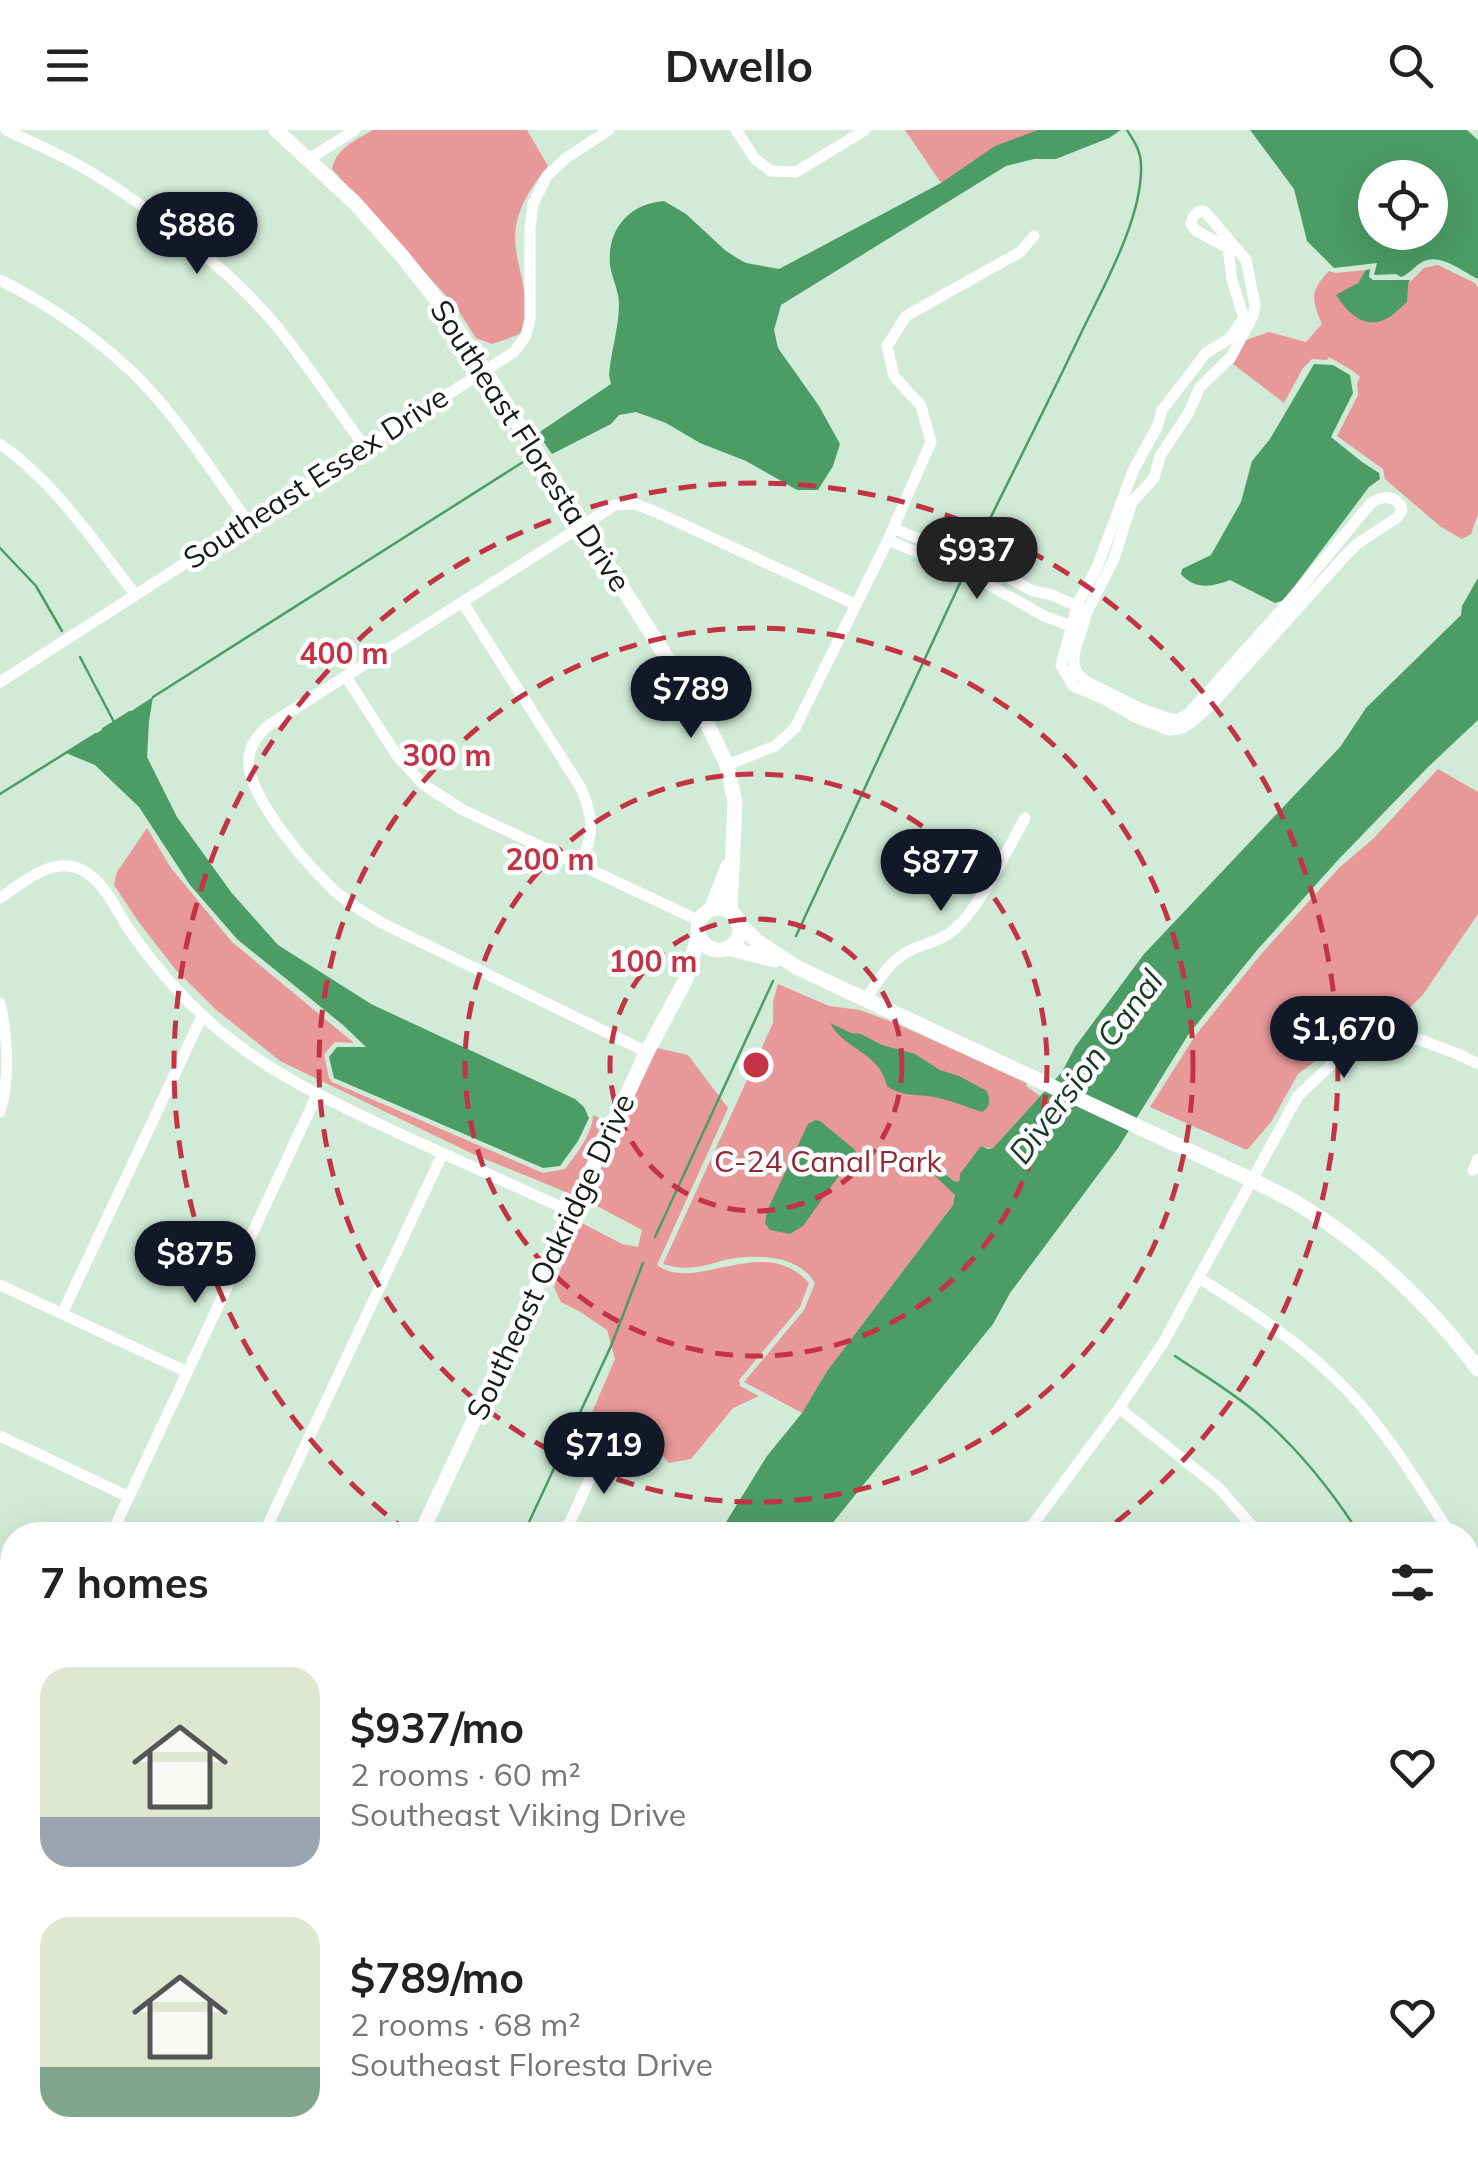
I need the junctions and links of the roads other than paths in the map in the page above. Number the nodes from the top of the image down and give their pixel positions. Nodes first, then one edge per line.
1 (6, 130) edge
2 (276, 130) edge
3 (355, 130) edge
4 (609, 130) edge
5 (736, 130) edge
6 (866, 130) edge
7 (309, 159) junction
8 (1034, 236) dead end
9 (1228, 243) dead end
10 (0, 280) edge
11 (1244, 327) junction
12 (485, 371) junction
13 (1159, 421) junction
14 (1176, 431) junction
15 (0, 444) edge
16 (365, 447) junction
17 (1124, 510) junction
18 (249, 523) junction
19 (582, 525) junction
20 (891, 534) junction
21 (935, 553) junction
22 (1327, 566) junction
23 (135, 594) junction
24 (463, 603) junction
25 (855, 604) junction
26 (1082, 609) junction
27 (1076, 628) junction
28 (346, 676) junction
29 (0, 682) edge
30 (728, 766) junction
31 (1024, 818) dead end
32 (732, 857) junction
33 (582, 864) junction
34 (0, 898) edge
35 (734, 917) junction
36 (703, 922) junction
37 (724, 948) junction
38 (794, 966) junction
39 (684, 981) junction
40 (866, 999) junction
41 (0, 1004) edge
42 (202, 1016) junction
43 (647, 1052) junction
44 (1478, 1064) edge
45 (317, 1095) junction
46 (0, 1112) edge
47 (442, 1153) junction
48 (1252, 1180) junction
49 (572, 1212) junction
50 (1199, 1278) junction
51 (0, 1285) edge
52 (62, 1314) junction
53 (1478, 1369) edge
54 (187, 1372) junction
55 (1119, 1408) junction
56 (0, 1436) edge
57 (618, 1438) dead end
58 (129, 1497) junction
59 (117, 1522) edge
60 (269, 1522) edge
61 (426, 1522) edge
62 (570, 1522) edge
63 (1034, 1522) edge
64 (1249, 1522) edge
65 (1442, 1522) edge

1 - 16 street
2 - 7 street, Southeast Floresta Drive
3 - 7 street
4 - 12 street, Southeast Essex Drive
5 - 6 street
7 - 12 street, Southeast Floresta Drive
8 - 20 street
9 - 11 street
10 - 18 street
11 - 13 street
11 - 14 street
12 - 16 street, Southeast Essex Drive
12 - 19 street, Southeast Floresta Drive
13 - 14 street
13 - 17 street
14 - 17 street
15 - 23 street
16 - 18 street, Southeast Essex Drive
17 - 26 street
18 - 23 street, Southeast Essex Drive
19 - 24 street
19 - 25 street
19 - 30 street, Southeast Floresta Drive
20 - 21 street
20 - 25 street
21 - 26 street
21 - 27 street
22 - 22 street
22 - 27 street
23 - 29 street, Southeast Essex Drive
24 - 28 street
24 - 33 street
25 - 30 street
26 - 27 street
28 - 33 street
28 - 43 street
30 - 32 street, Southeast Floresta Drive
31 - 40 street
32 - 35 street, Southeast Floresta Drive
32 - 36 street, Southeast Floresta Drive
33 - 36 street
34 - 42 street
35 - 36 street
35 - 37 street
35 - 38 street
36 - 37 street
36 - 39 street, Southeast Oakridge Drive
37 - 38 street
37 - 39 street, Southeast Oakridge Drive
38 - 40 street
39 - 43 street, Southeast Oakridge Drive
40 - 48 street
41 - 46 street
42 - 45 street
42 - 52 street
43 - 49 street, Southeast Oakridge Drive
44 - 48 street
45 - 47 street
45 - 54 street
47 - 49 street
47 - 60 street
48 - 50 street
48 - 53 street
49 - 61 street, Southeast Oakridge Drive
50 - 55 street
50 - 65 street
51 - 52 street
52 - 54 street
54 - 58 street
55 - 63 street
55 - 64 street
56 - 58 street
57 - 62 street
58 - 59 street

